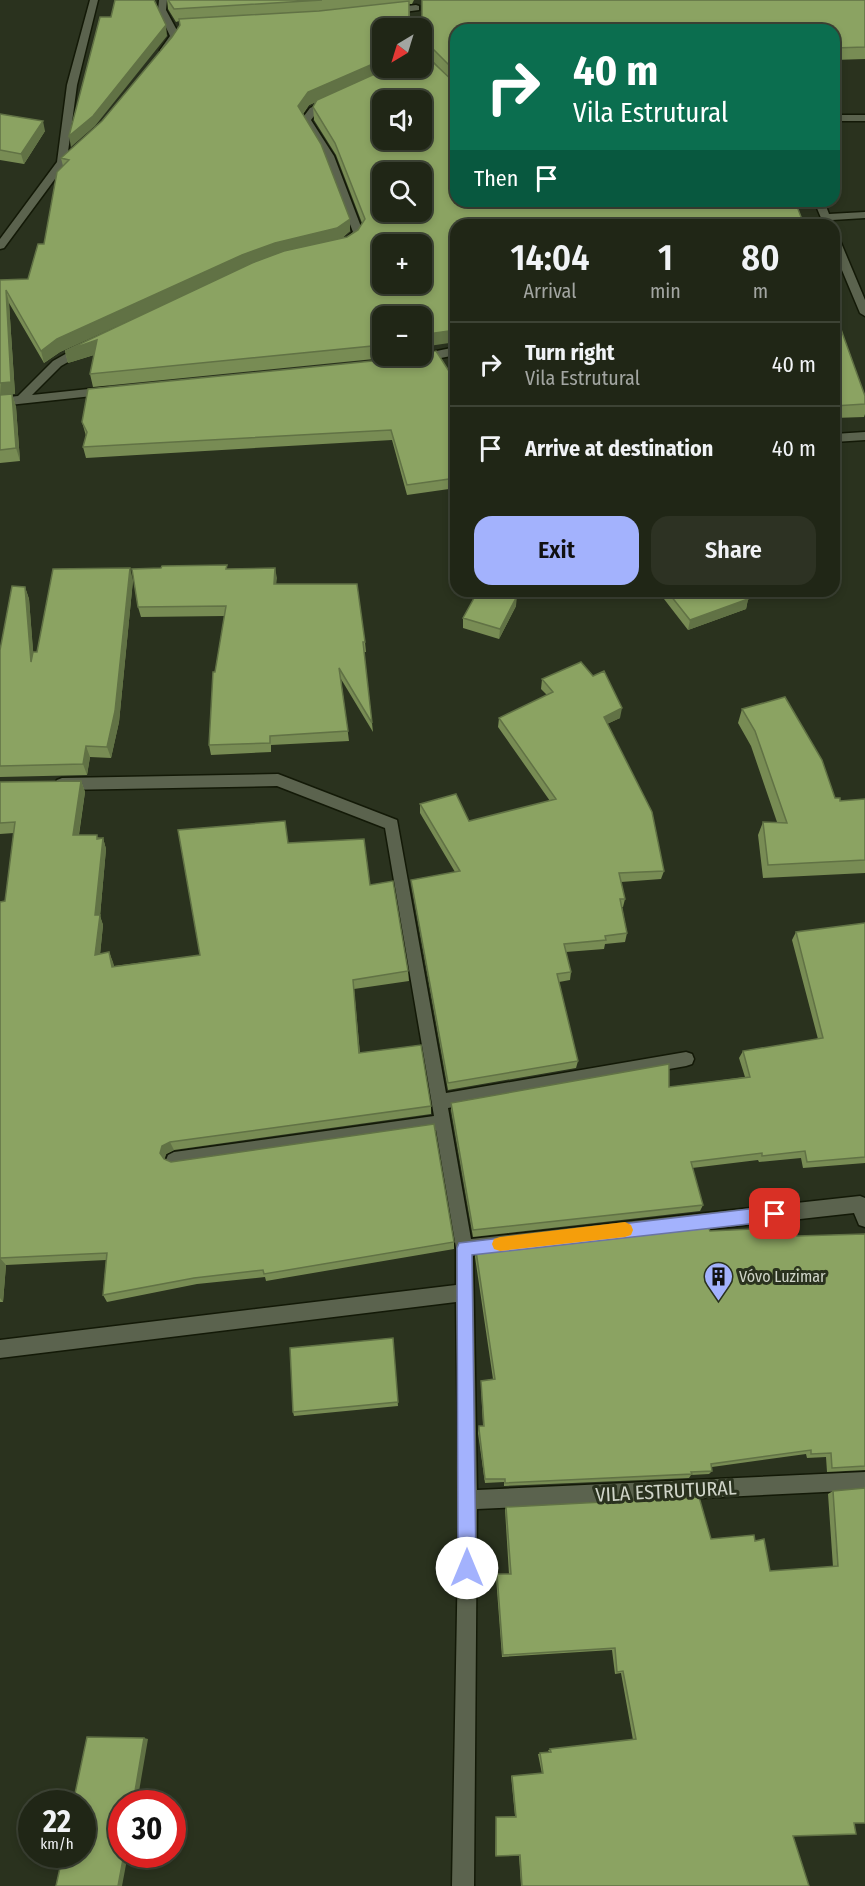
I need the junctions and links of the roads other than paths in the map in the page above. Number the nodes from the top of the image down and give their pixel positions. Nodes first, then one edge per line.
1 (94, 0) edge
2 (163, 0) edge
3 (417, 9) edge
4 (384, 12) edge
5 (183, 26) edge
6 (172, 27) junction
7 (161, 55) edge
8 (344, 95) edge
9 (840, 118) edge
10 (865, 118) edge
11 (85, 143) edge
12 (62, 162) junction
13 (865, 215) edge
14 (840, 219) edge
15 (0, 246) edge
16 (333, 248) edge
17 (840, 251) edge
18 (861, 297) edge
19 (865, 313) edge
20 (98, 342) edge
21 (450, 352) edge
22 (432, 356) edge
23 (125, 390) edge
24 (21, 400) junction
25 (0, 402) edge
26 (865, 436) edge
27 (840, 438) edge
28 (46, 784) edge
29 (686, 1059) dead end
30 (440, 1102) junction
31 (443, 1122) junction
32 (174, 1160) edge
33 (865, 1219) edge
34 (464, 1248) junction
35 (465, 1292) junction
36 (0, 1349) edge
37 (865, 1481) edge
38 (468, 1500) junction
39 (463, 1886) edge

1 - 12 street
2 - 6 street
3 - 4 street
5 - 6 street
6 - 7 street
8 - 16 street
9 - 10 street
11 - 12 street
12 - 15 street
13 - 14 street
17 - 18 street
18 - 19 street
20 - 24 street
21 - 22 street
23 - 24 street
24 - 25 street
26 - 27 street
28 - 30 street
29 - 30 street
30 - 31 street
31 - 32 street
31 - 34 street
33 - 34 street
34 - 35 street
35 - 36 street
35 - 38 street
37 - 38 street, VILA ESTRUTURAL
38 - 39 street

